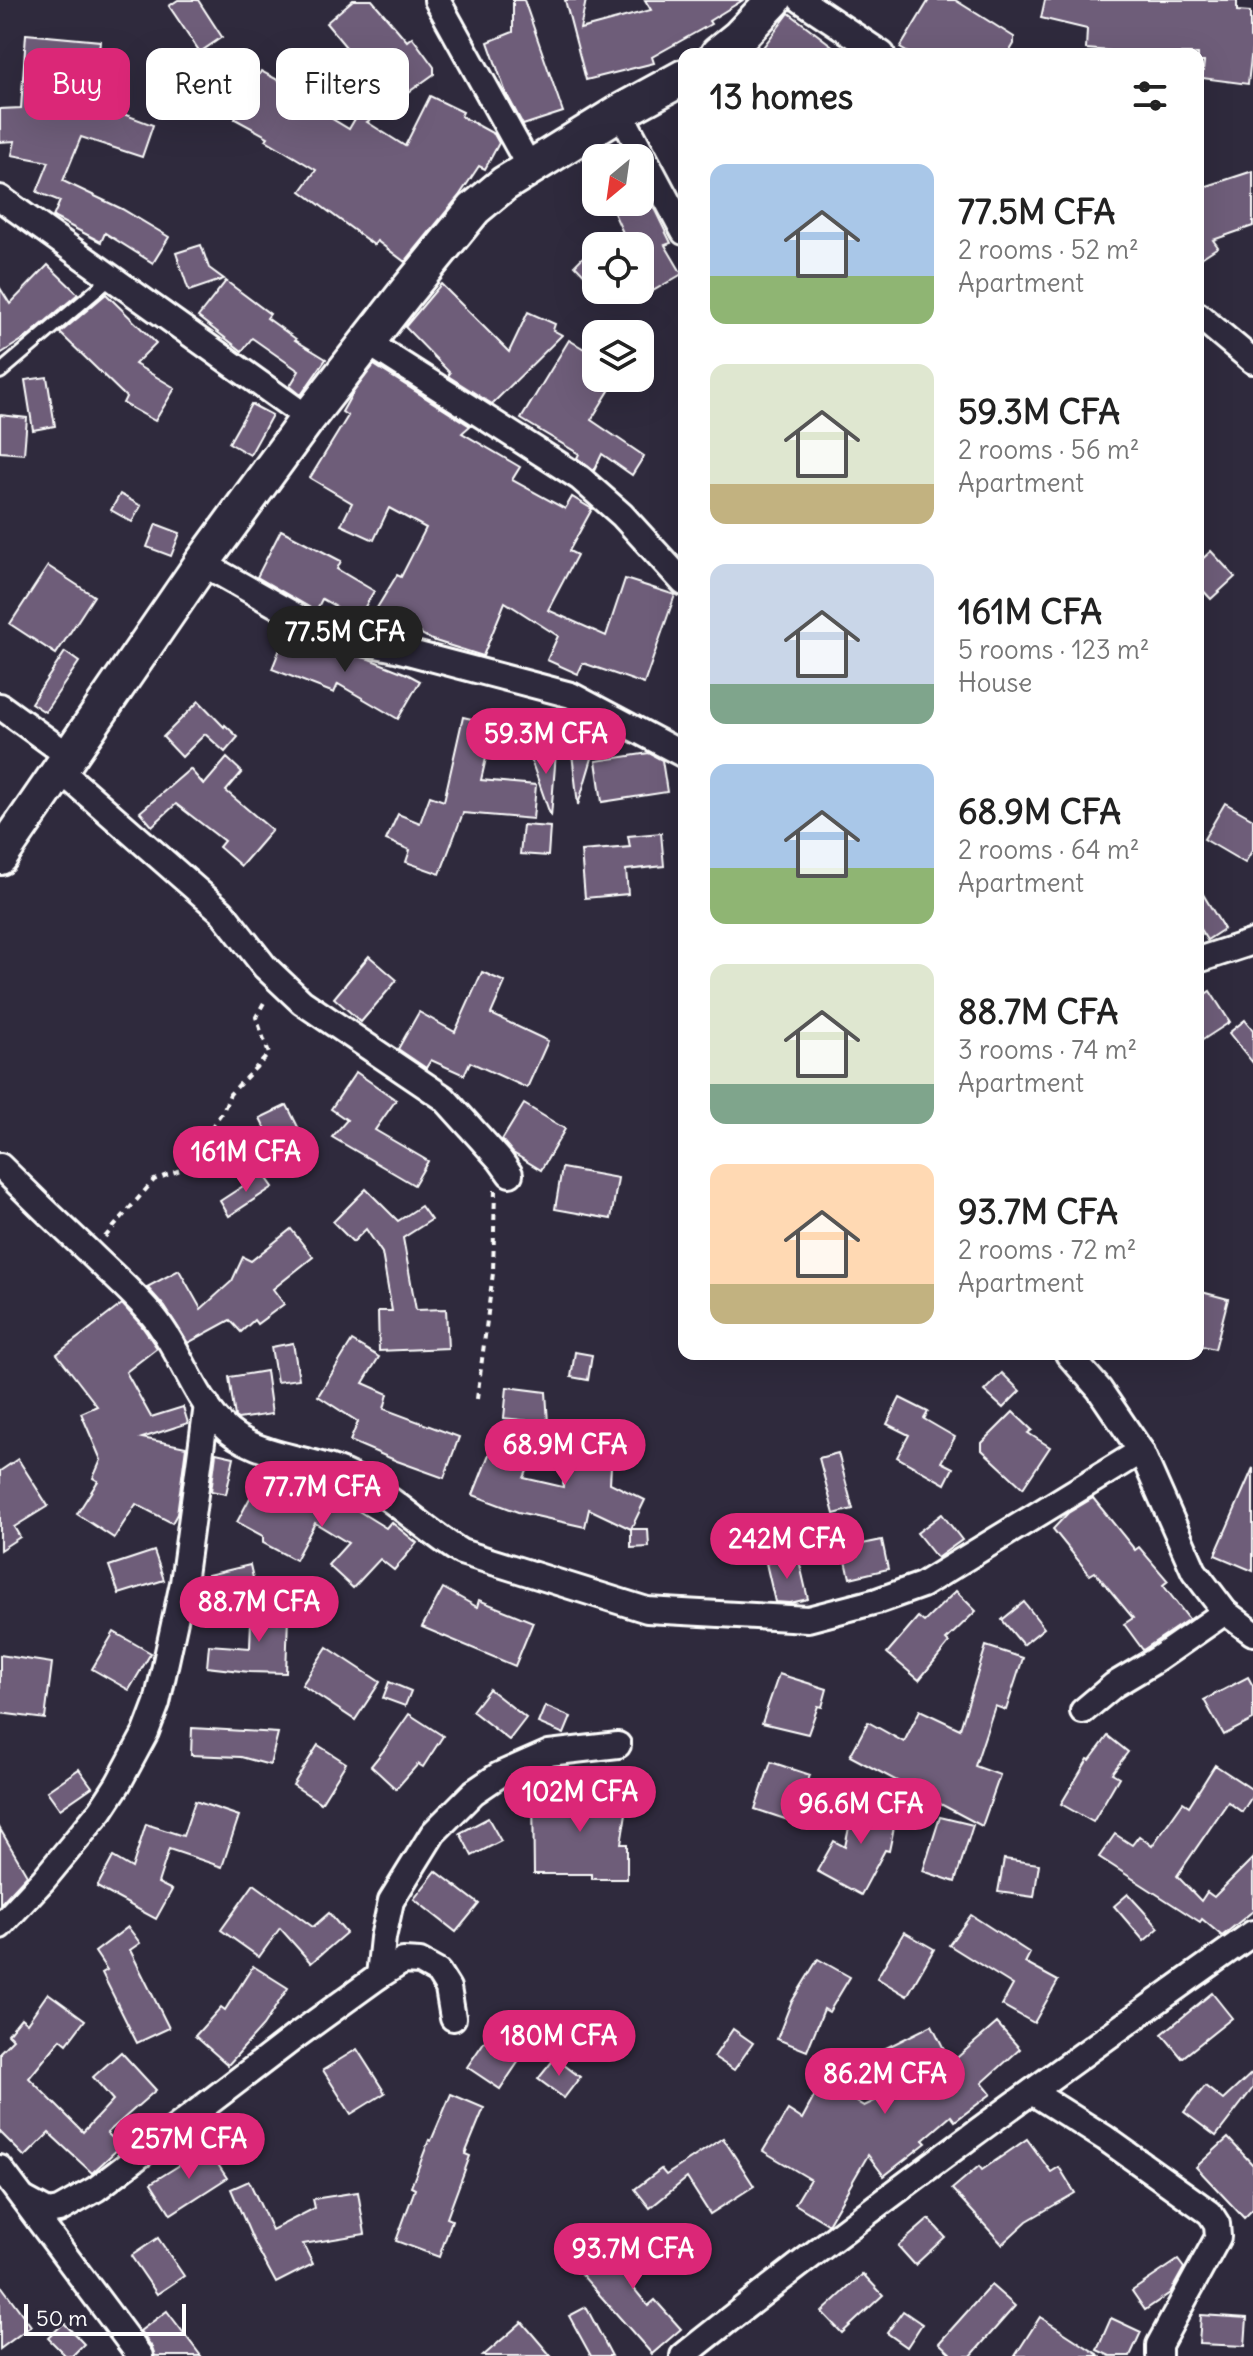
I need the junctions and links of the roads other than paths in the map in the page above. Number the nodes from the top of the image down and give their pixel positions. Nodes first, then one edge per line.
1 (437, 0) edge
2 (774, 0) edge
3 (801, 0) edge
4 (725, 48) edge
5 (873, 48) edge
6 (678, 80) edge
7 (620, 112) junction
8 (530, 168) junction
9 (6, 209) edge
10 (678, 221) edge
11 (112, 277) junction
12 (1204, 320) edge
13 (367, 342) junction
14 (1253, 361) edge
15 (0, 372) edge
16 (308, 418) junction
17 (202, 563) junction
18 (678, 576) edge
19 (0, 706) edge
20 (678, 752) edge
21 (64, 763) junction
22 (0, 857) edge
23 (1252, 943) edge
24 (1204, 958) edge
25 (0, 1166) edge
26 (510, 1174) dead end
27 (1073, 1360) edge
28 (207, 1405) junction
29 (1141, 1451) junction
30 (1225, 1612) junction
31 (1253, 1633) edge
32 (1083, 1711) dead end
33 (618, 1745) dead end
34 (0, 1926) edge
35 (1253, 1933) edge
36 (379, 1976) junction
37 (453, 2018) dead end
38 (1032, 2092) junction
39 (0, 2168) edge
40 (24, 2199) junction
41 (140, 2356) edge
42 (683, 2356) edge
43 (1159, 2356) edge

1 - 8 street
2 - 4 main road
3 - 5 street
6 - 7 main road
7 - 8 main road
7 - 10 street
8 - 13 main road
9 - 11 street
11 - 15 lane
11 - 16 street
12 - 14 street
13 - 16 main road
13 - 18 street
16 - 17 main road
17 - 20 street
17 - 21 main road
19 - 21 street
21 - 22 main road
21 - 26 street
23 - 24 street
25 - 28 street
27 - 29 street
28 - 29 street
28 - 34 street
29 - 30 street
30 - 31 street
30 - 32 street
33 - 36 street
35 - 38 street
36 - 37 street
36 - 40 street
38 - 42 street
38 - 43 street
39 - 40 street
40 - 41 street

